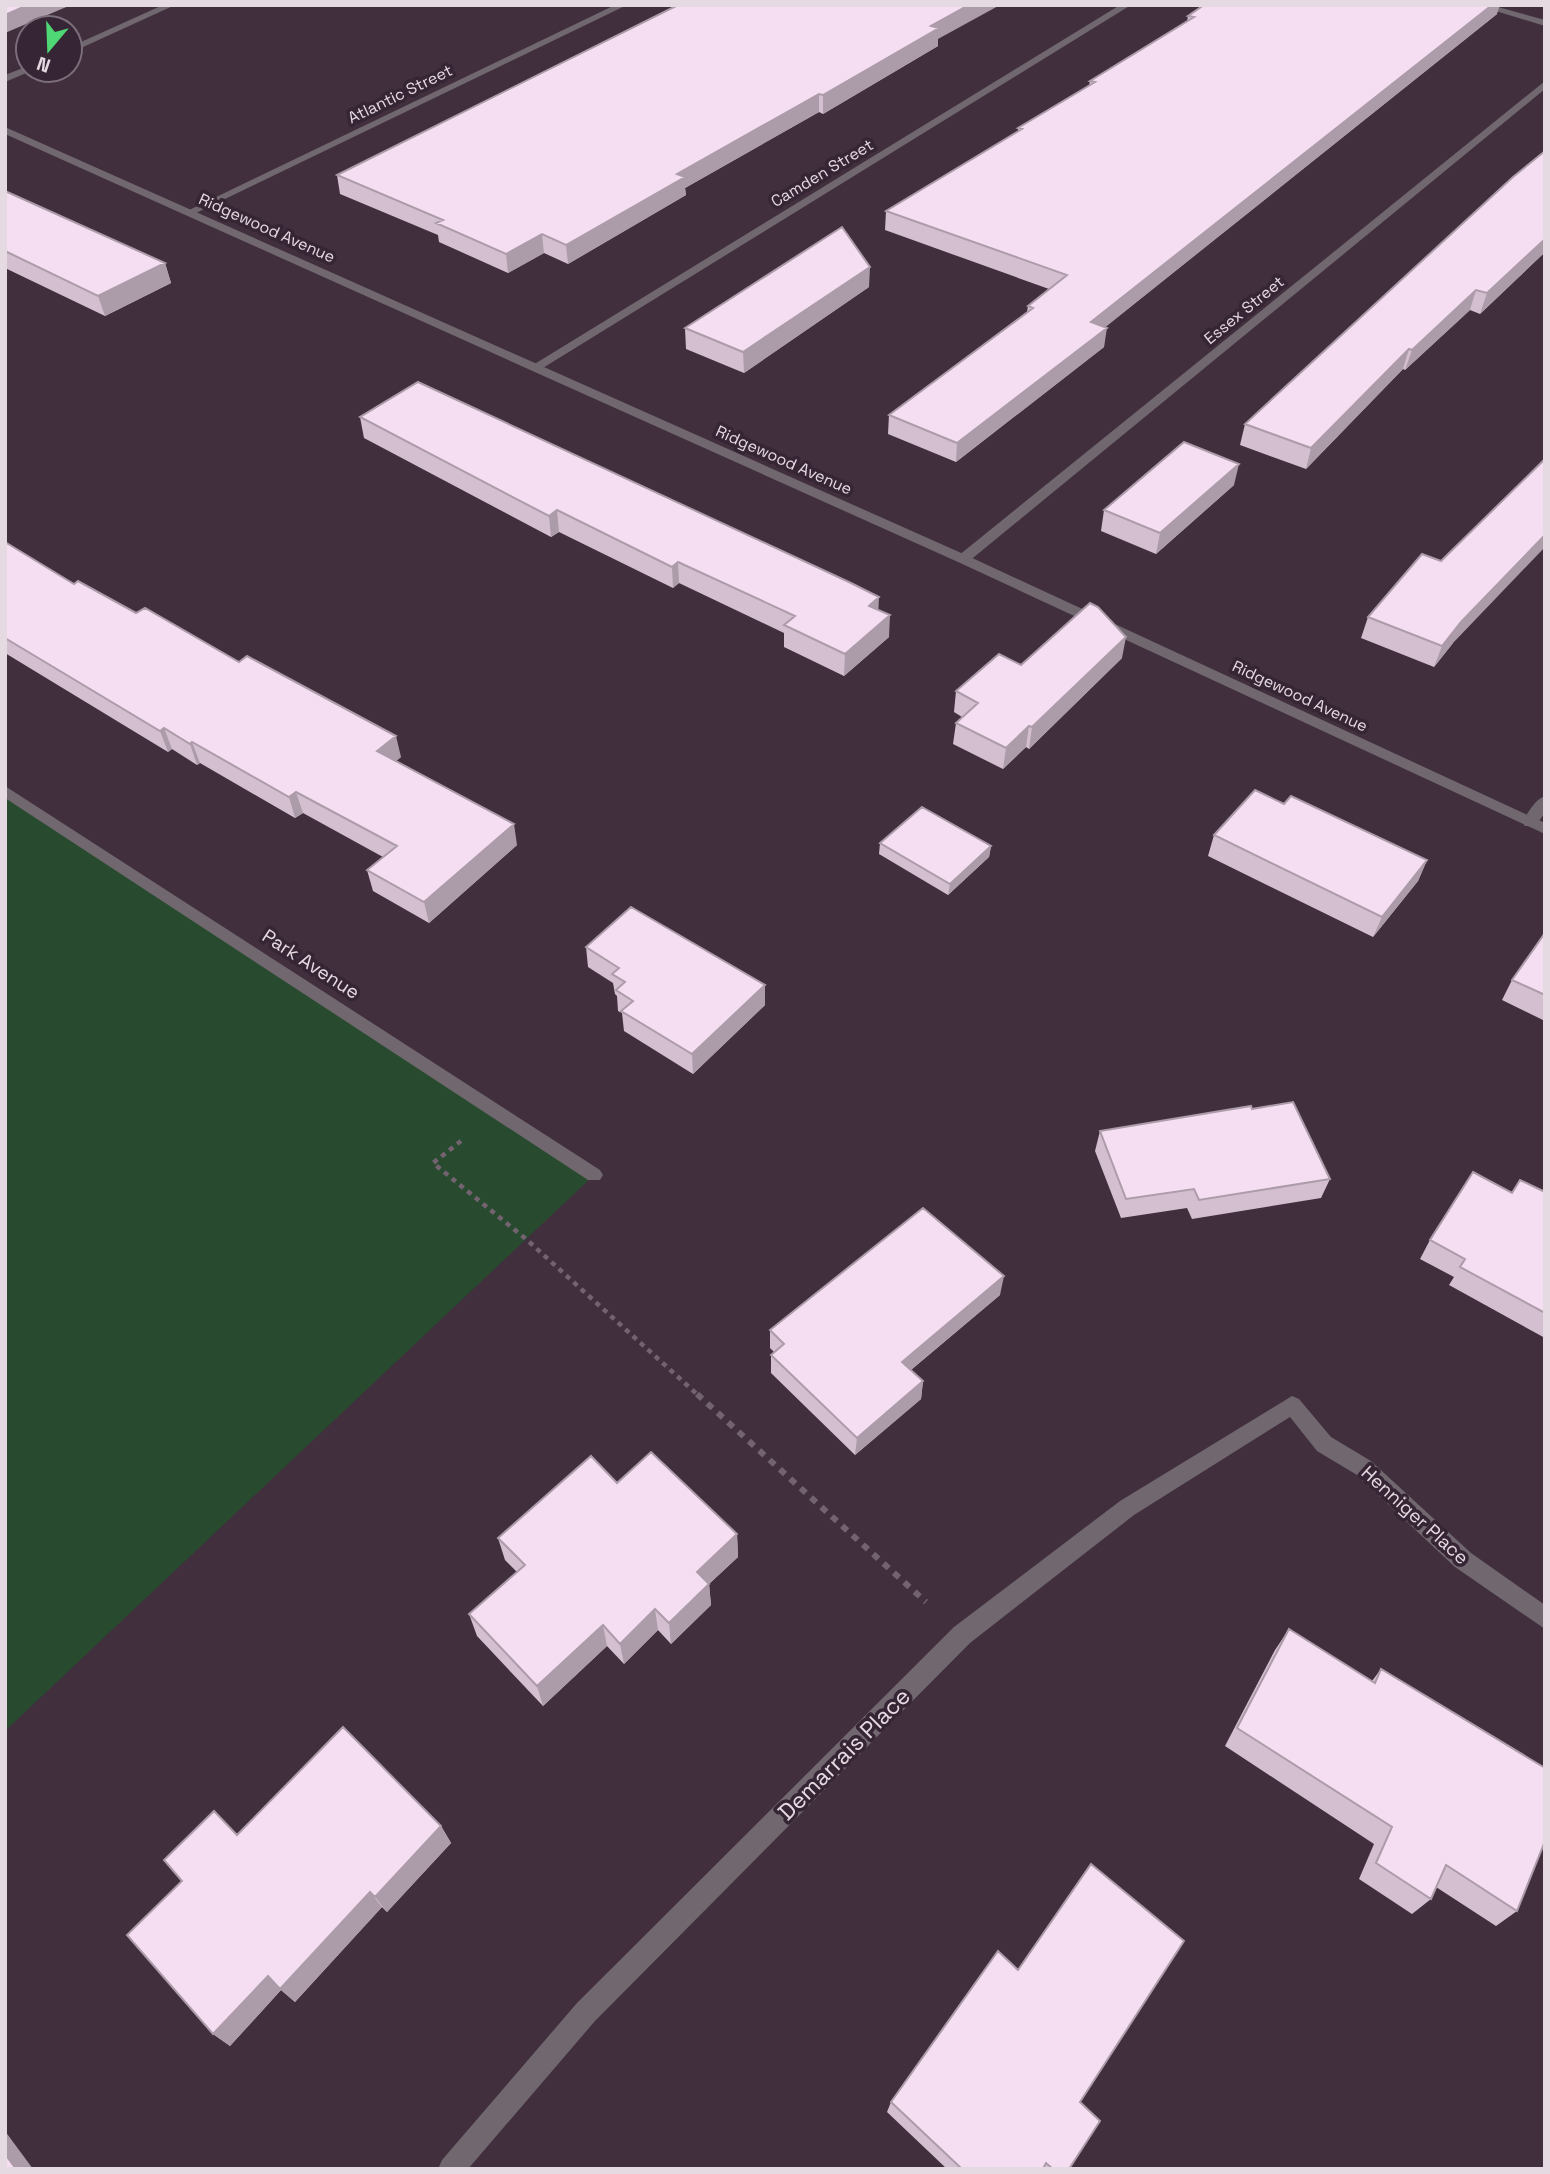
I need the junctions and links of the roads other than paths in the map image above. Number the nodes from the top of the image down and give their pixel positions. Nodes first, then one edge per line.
1 (171, 5) edge
2 (623, 5) edge
3 (1127, 5) edge
4 (1480, 5) edge
5 (1545, 23) edge
6 (84, 44) edge
7 (1545, 84) edge
8 (5, 130) edge
9 (190, 212) junction
10 (534, 368) junction
11 (963, 559) junction
12 (5, 791) edge
13 (1545, 800) edge
14 (1537, 825) edge
15 (594, 1175) dead end
16 (1292, 1405) joint
17 (1545, 1618) edge
18 (451, 2169) edge

1 - 6 street
2 - 9 street, Atlantic Street
3 - 10 street, Camden Street
4 - 5 street
7 - 11 street, Essex Street
8 - 9 street, Ridgewood Avenue
9 - 10 street, Ridgewood Avenue
10 - 11 street, Ridgewood Avenue
11 - 14 street, Ridgewood Avenue
12 - 15 street, Park Avenue
13 - 14 street
16 - 17 street, Henniger Place
16 - 18 street, Demarrais Place

